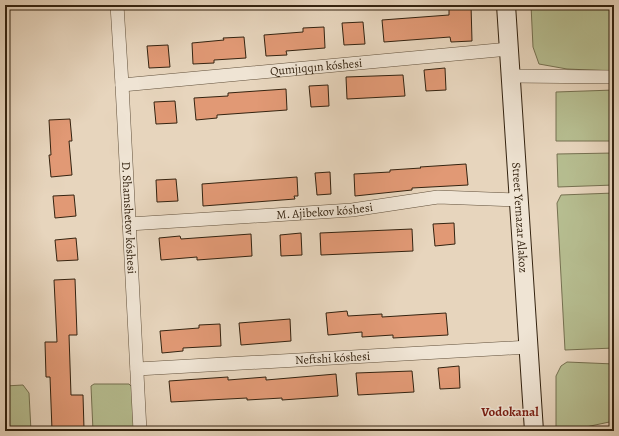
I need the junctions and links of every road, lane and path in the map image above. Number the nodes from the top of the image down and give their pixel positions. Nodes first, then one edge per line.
1 (117, 5) edge
2 (506, 5) edge
3 (509, 49) junction
4 (512, 76) junction
5 (614, 77) edge
6 (122, 85) junction
7 (520, 200) junction
8 (129, 224) junction
9 (529, 347) junction
10 (137, 369) junction
11 (140, 431) edge
12 (534, 431) edge

1 - 6 street, D. Shamshetov kóshesi
2 - 3 main road, Street Yernazar Alakoz
3 - 4 main road, Street Yernazar Alakoz
3 - 6 street, Qumjıqqın kóshesi
4 - 5 street
4 - 7 main road, Street Yernazar Alakoz
6 - 8 street, D. Shamshetov kóshesi
7 - 8 street, M. Ajibekov kóshesi
7 - 9 main road, Street Yernazar Alakoz
8 - 10 street, D. Shamshetov kóshesi
9 - 10 street, Neftshi kóshesi
9 - 12 main road, Street Yernazar Alakoz
10 - 11 street, D. Shamshetov kóshesi

